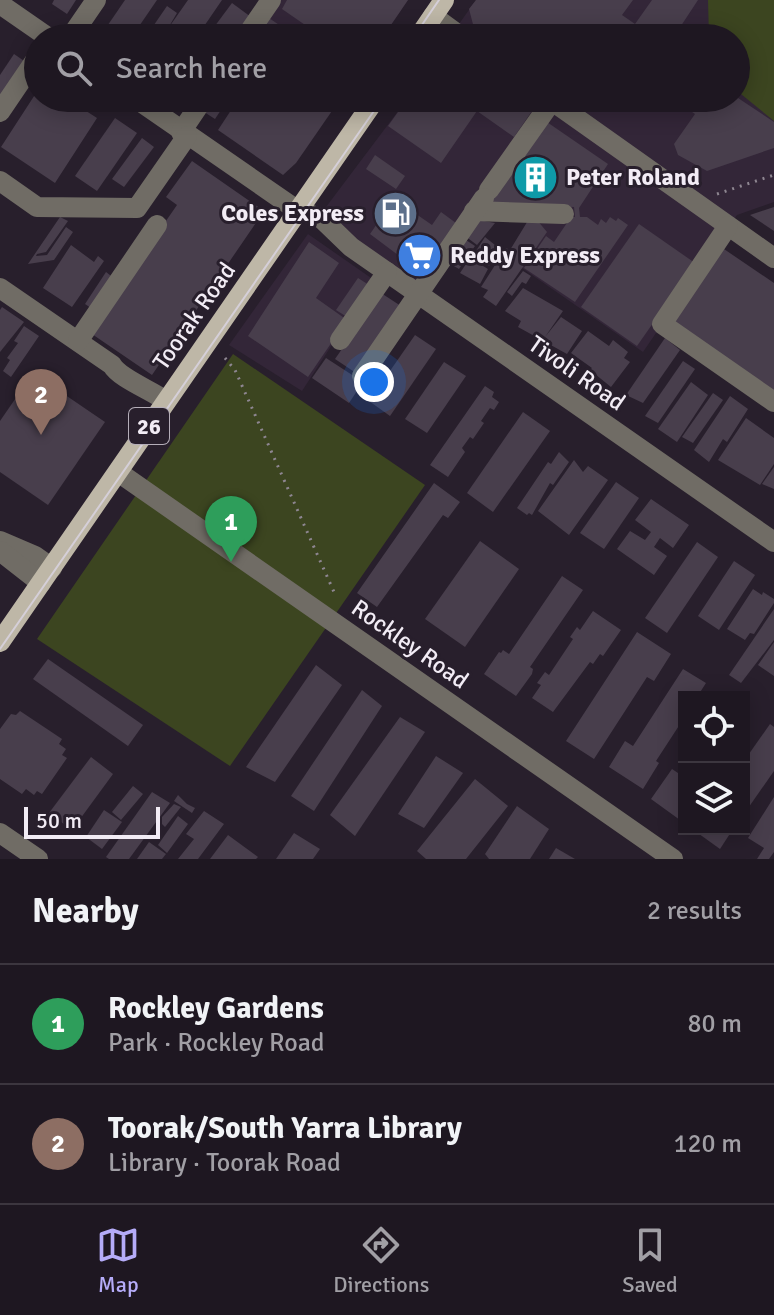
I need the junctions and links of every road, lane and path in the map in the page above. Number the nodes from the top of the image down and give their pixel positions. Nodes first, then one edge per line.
1 (96, 0) edge
2 (262, 3) edge
3 (0, 4) edge
4 (438, 8) edge
5 (29, 24) edge
6 (80, 24) edge
7 (252, 24) edge
8 (451, 24) edge
9 (24, 77) edge
10 (0, 112) edge
11 (154, 112) edge
12 (196, 112) edge
13 (367, 112) edge
14 (542, 112) edge
15 (567, 112) edge
16 (184, 134) junction
17 (774, 175) edge
18 (0, 181) edge
19 (710, 197) dead end
20 (482, 200) junction
21 (300, 212) junction
22 (564, 214) dead end
23 (157, 225) dead end
24 (728, 226) junction
25 (774, 258) edge
26 (387, 272) junction
27 (0, 288) edge
28 (419, 295) junction
29 (340, 340) dead end
30 (78, 341) junction
31 (225, 358) dead end
32 (362, 376) dead end
33 (166, 401) junction
34 (774, 402) edge
35 (118, 472) junction
36 (0, 541) edge
37 (774, 542) edge
38 (0, 551) edge
39 (46, 575) junction
40 (334, 592) dead end
41 (0, 642) edge
42 (0, 833) edge
43 (38, 859) edge
44 (673, 859) edge

1 - 6 street
2 - 7 street
3 - 5 street
4 - 8 street
9 - 10 street
11 - 16 street, Tivoli Road
12 - 16 street
13 - 21 main road, Toorak Road / 26
14 - 20 street
15 - 24 street
16 - 18 street
16 - 21 street, Tivoli Road
17 - 19 path
20 - 22 street
20 - 28 street
21 - 26 street, Tivoli Road
21 - 33 main road, Toorak Road / 26
23 - 30 street
24 - 25 street
24 - 34 street
26 - 28 street, Tivoli Road
26 - 29 street
27 - 30 street
28 - 32 street
28 - 37 street, Tivoli Road
30 - 33 street
31 - 40 path
33 - 35 main road, Toorak Road / 26
35 - 39 main road, Toorak Road / 26
35 - 44 street, Rockley Road
36 - 39 street
38 - 39 street
39 - 41 main road, Toorak Road / 26
42 - 43 street

